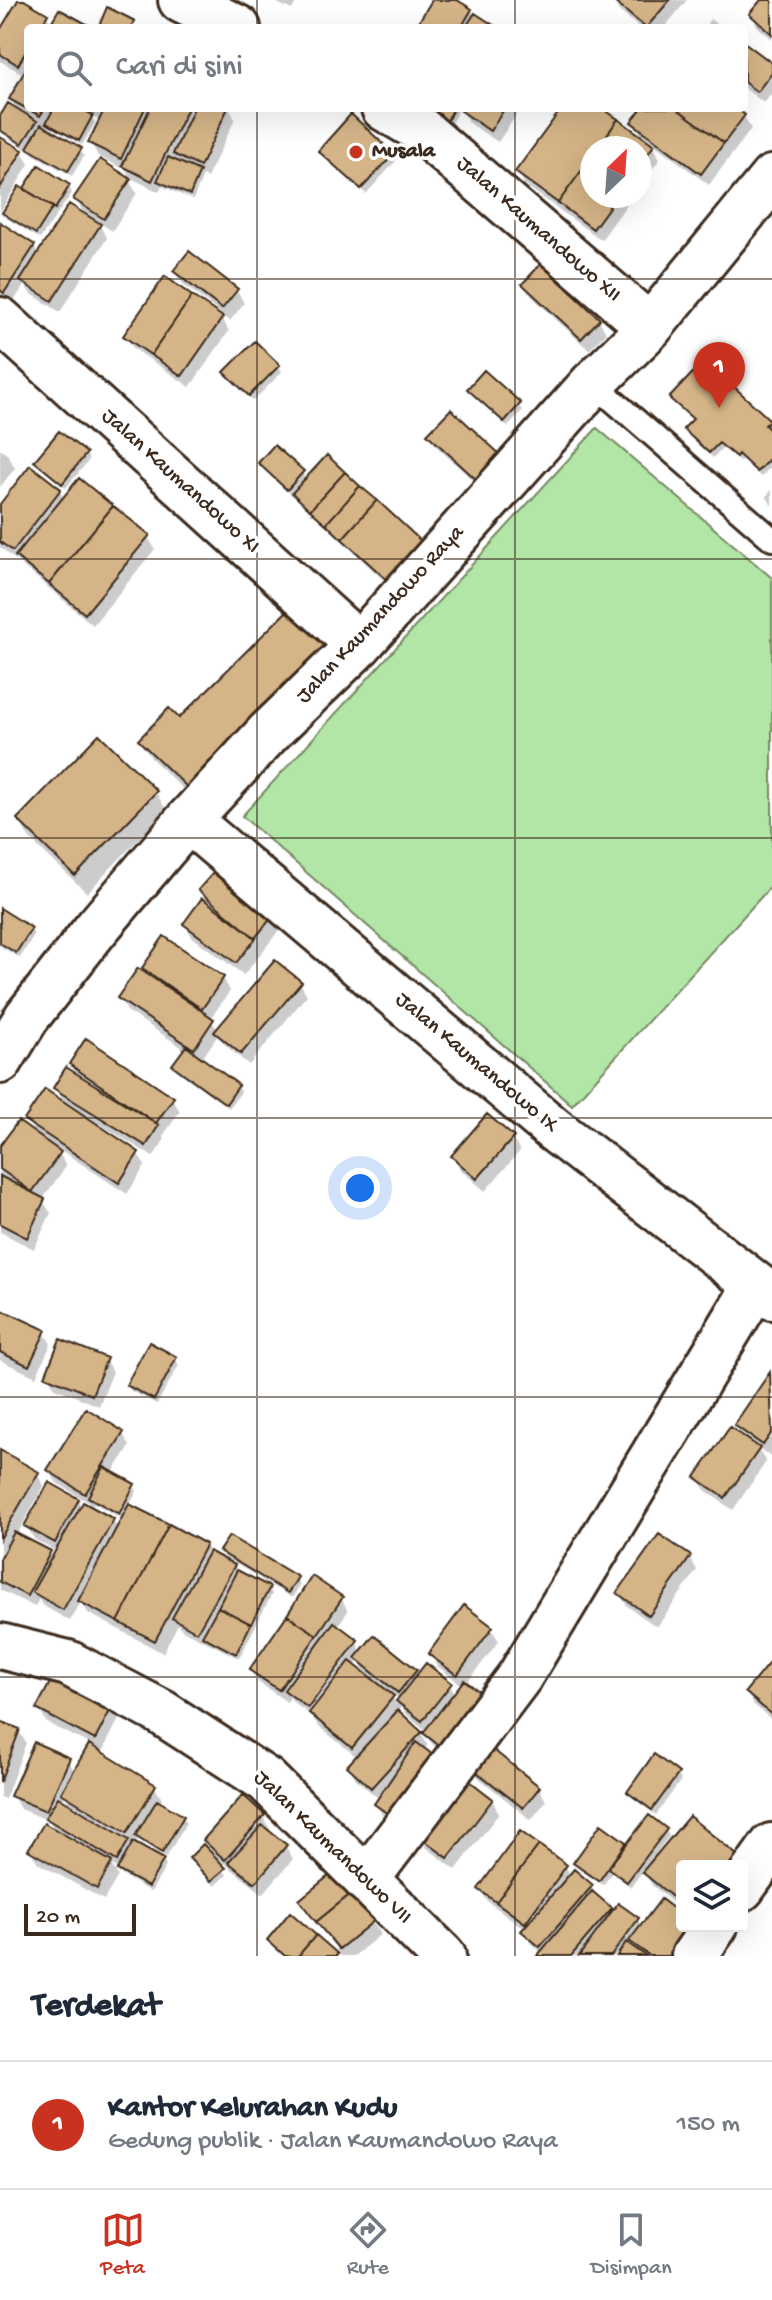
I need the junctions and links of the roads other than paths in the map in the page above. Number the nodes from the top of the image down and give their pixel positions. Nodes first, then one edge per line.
1 (181, 0) edge
2 (230, 24) edge
3 (391, 112) edge
4 (769, 188) edge
5 (0, 320) edge
6 (650, 327) junction
7 (593, 383) junction
8 (772, 539) edge
9 (359, 645) junction
10 (188, 820) junction
11 (0, 1061) edge
12 (764, 1291) edge
13 (0, 1646) edge
14 (772, 1846) edge
15 (366, 1880) junction
16 (748, 1880) edge
17 (711, 1932) edge
18 (443, 1956) edge
19 (694, 1956) edge

1 - 2 street
3 - 6 street, Jalan Kaumandowo XII
4 - 6 street, Jalan Kaumandowo Raya
5 - 9 street, Jalan Kaumandowo XI
6 - 7 street, Jalan Kaumandowo Raya
7 - 8 lane
7 - 9 street, Jalan Kaumandowo Raya
9 - 10 street, Jalan Kaumandowo Raya
10 - 11 street, Jalan Kaumandowo Raya
10 - 12 street, Jalan Kaumandowo IX
12 - 15 street
13 - 15 street, Jalan Kaumandowo VII
14 - 16 street
15 - 18 street, Jalan Kaumandowo VII
17 - 19 street

